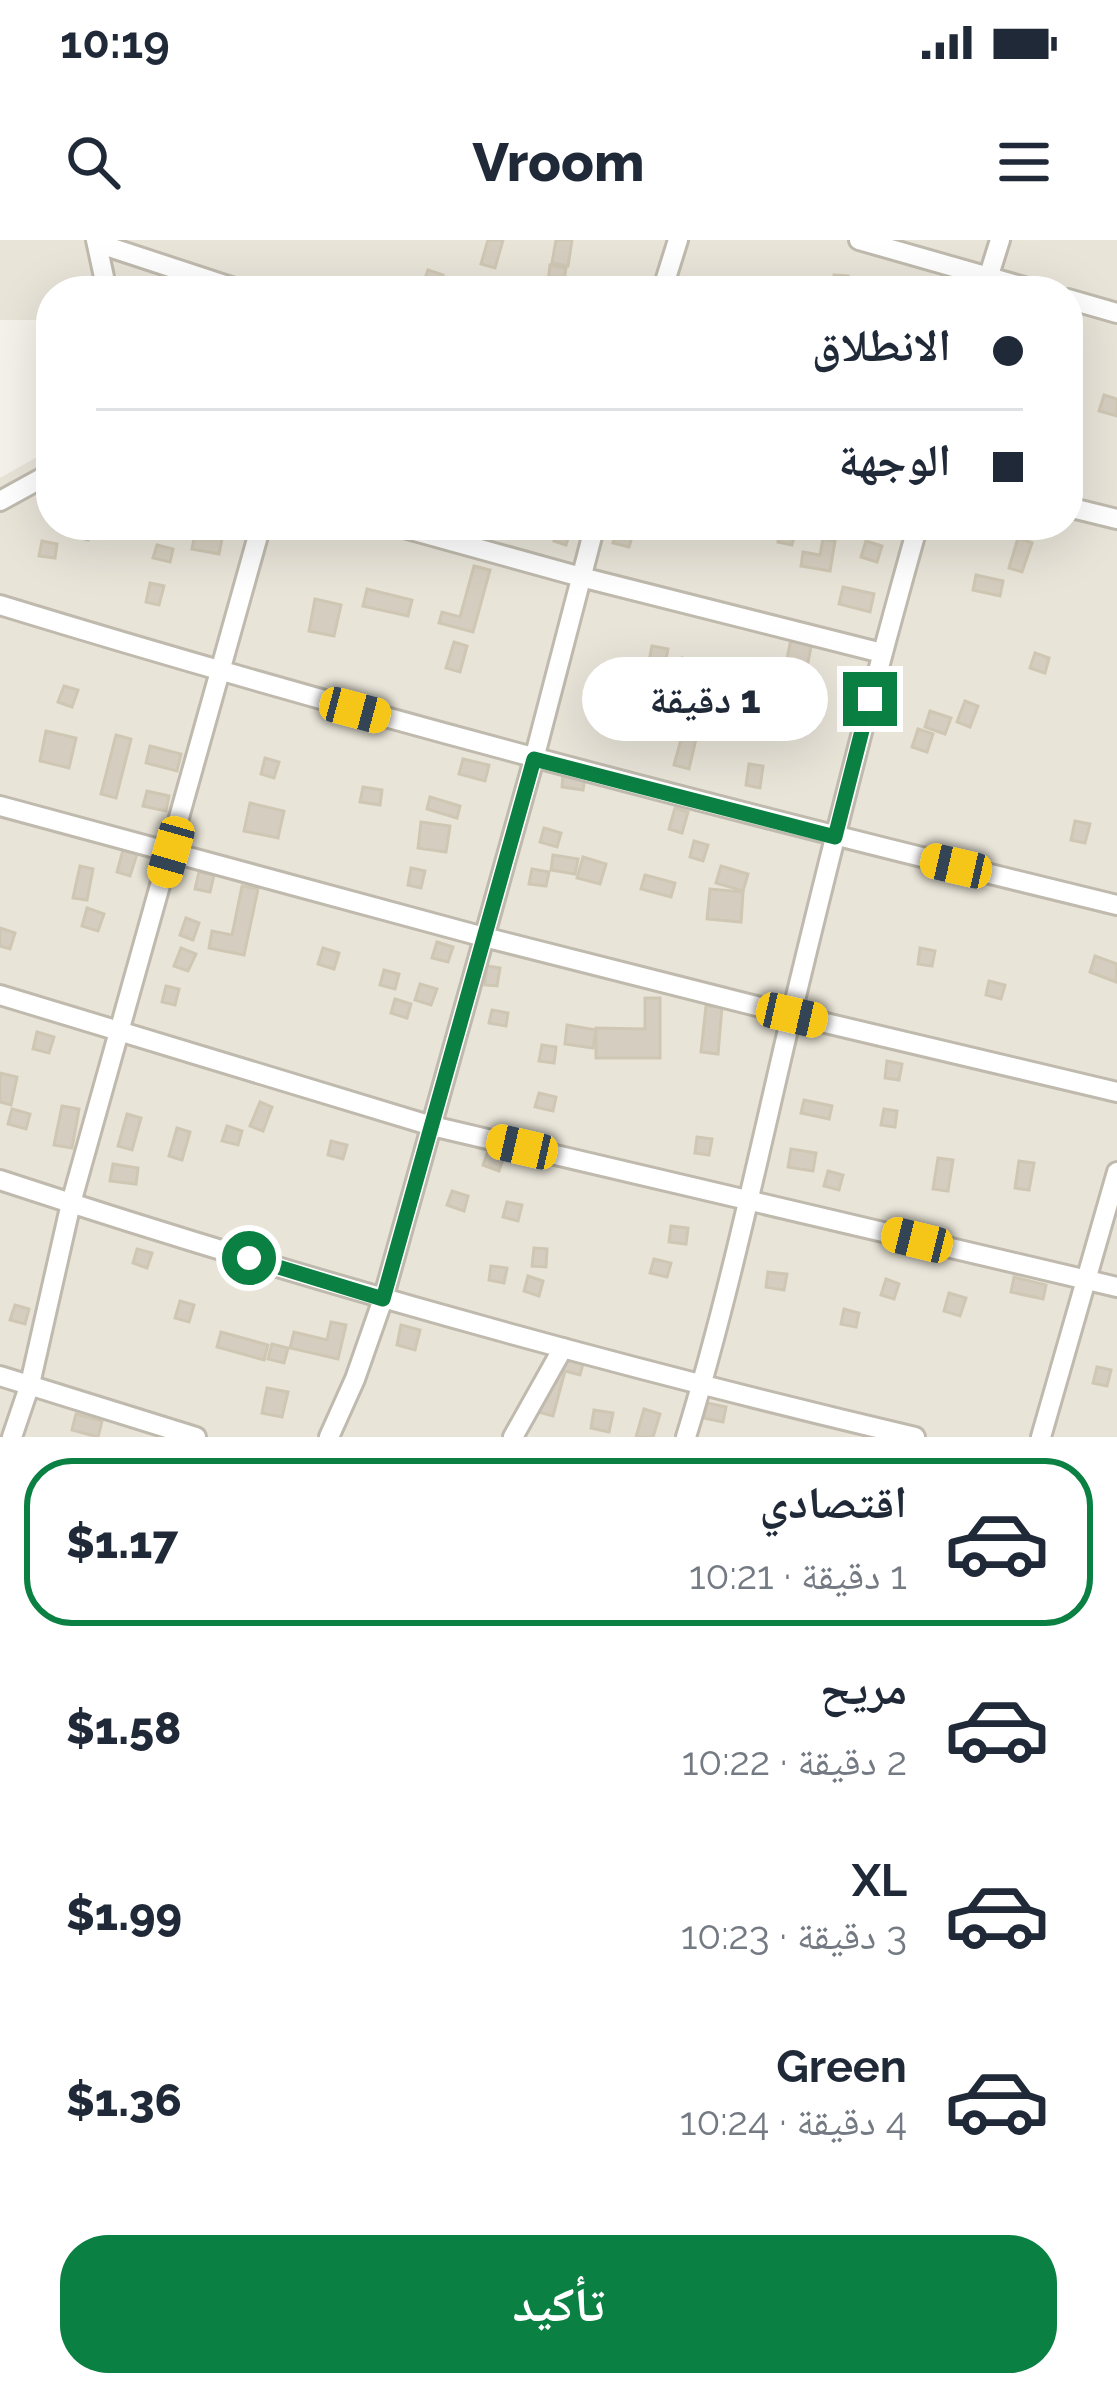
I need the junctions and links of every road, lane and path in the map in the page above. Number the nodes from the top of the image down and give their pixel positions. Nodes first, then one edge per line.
1 (678, 240) edge
2 (859, 240) edge
3 (1000, 240) edge
4 (96, 241) edge
5 (104, 276) edge
6 (199, 276) edge
7 (667, 276) edge
8 (963, 276) edge
9 (989, 276) edge
10 (1083, 303) edge
11 (1117, 313) edge
12 (36, 481) edge
13 (0, 500) edge
14 (1083, 511) edge
15 (1117, 519) edge
16 (257, 540) edge
17 (447, 540) edge
18 (591, 540) edge
19 (914, 540) edge
20 (581, 577) junction
21 (0, 604) edge
22 (882, 652) junction
23 (220, 673) junction
24 (534, 759) junction
25 (0, 806) edge
26 (835, 837) junction
27 (171, 852) junction
28 (1117, 905) edge
29 (484, 938) junction
30 (0, 995) edge
31 (792, 1015) junction
32 (121, 1030) junction
33 (1117, 1092) edge
34 (432, 1126) junction
35 (1117, 1172) edge
36 (0, 1180) edge
37 (748, 1199) junction
38 (71, 1203) junction
39 (1087, 1280) junction
40 (1117, 1287) edge
41 (383, 1299) junction
42 (563, 1348) junction
43 (0, 1376) edge
44 (31, 1384) junction
45 (701, 1386) junction
46 (12, 1437) edge
47 (196, 1437) edge
48 (329, 1437) edge
49 (513, 1437) edge
50 (686, 1437) edge
51 (915, 1437) edge
52 (1041, 1437) edge

1 - 7 street
2 - 8 street
3 - 9 street
4 - 5 street
4 - 6 street
10 - 11 street
12 - 13 street
14 - 15 street
16 - 23 street
17 - 20 street
18 - 20 street
19 - 22 street
20 - 22 street
20 - 24 street
21 - 23 street
22 - 26 street
23 - 24 street
23 - 27 street
24 - 26 street
24 - 29 street
25 - 27 street
26 - 28 street
26 - 31 street
27 - 29 street
27 - 32 street
29 - 31 street
29 - 34 street
30 - 32 street
31 - 33 street
31 - 37 street
32 - 34 street
32 - 38 street
34 - 37 street
34 - 41 street
35 - 39 street
36 - 38 street
37 - 39 street
37 - 45 street
38 - 41 street
38 - 44 street
39 - 40 street
39 - 52 street
41 - 42 street
41 - 48 street
42 - 45 street
42 - 49 street
43 - 44 street
44 - 46 street
44 - 47 street
45 - 50 street
45 - 51 street

